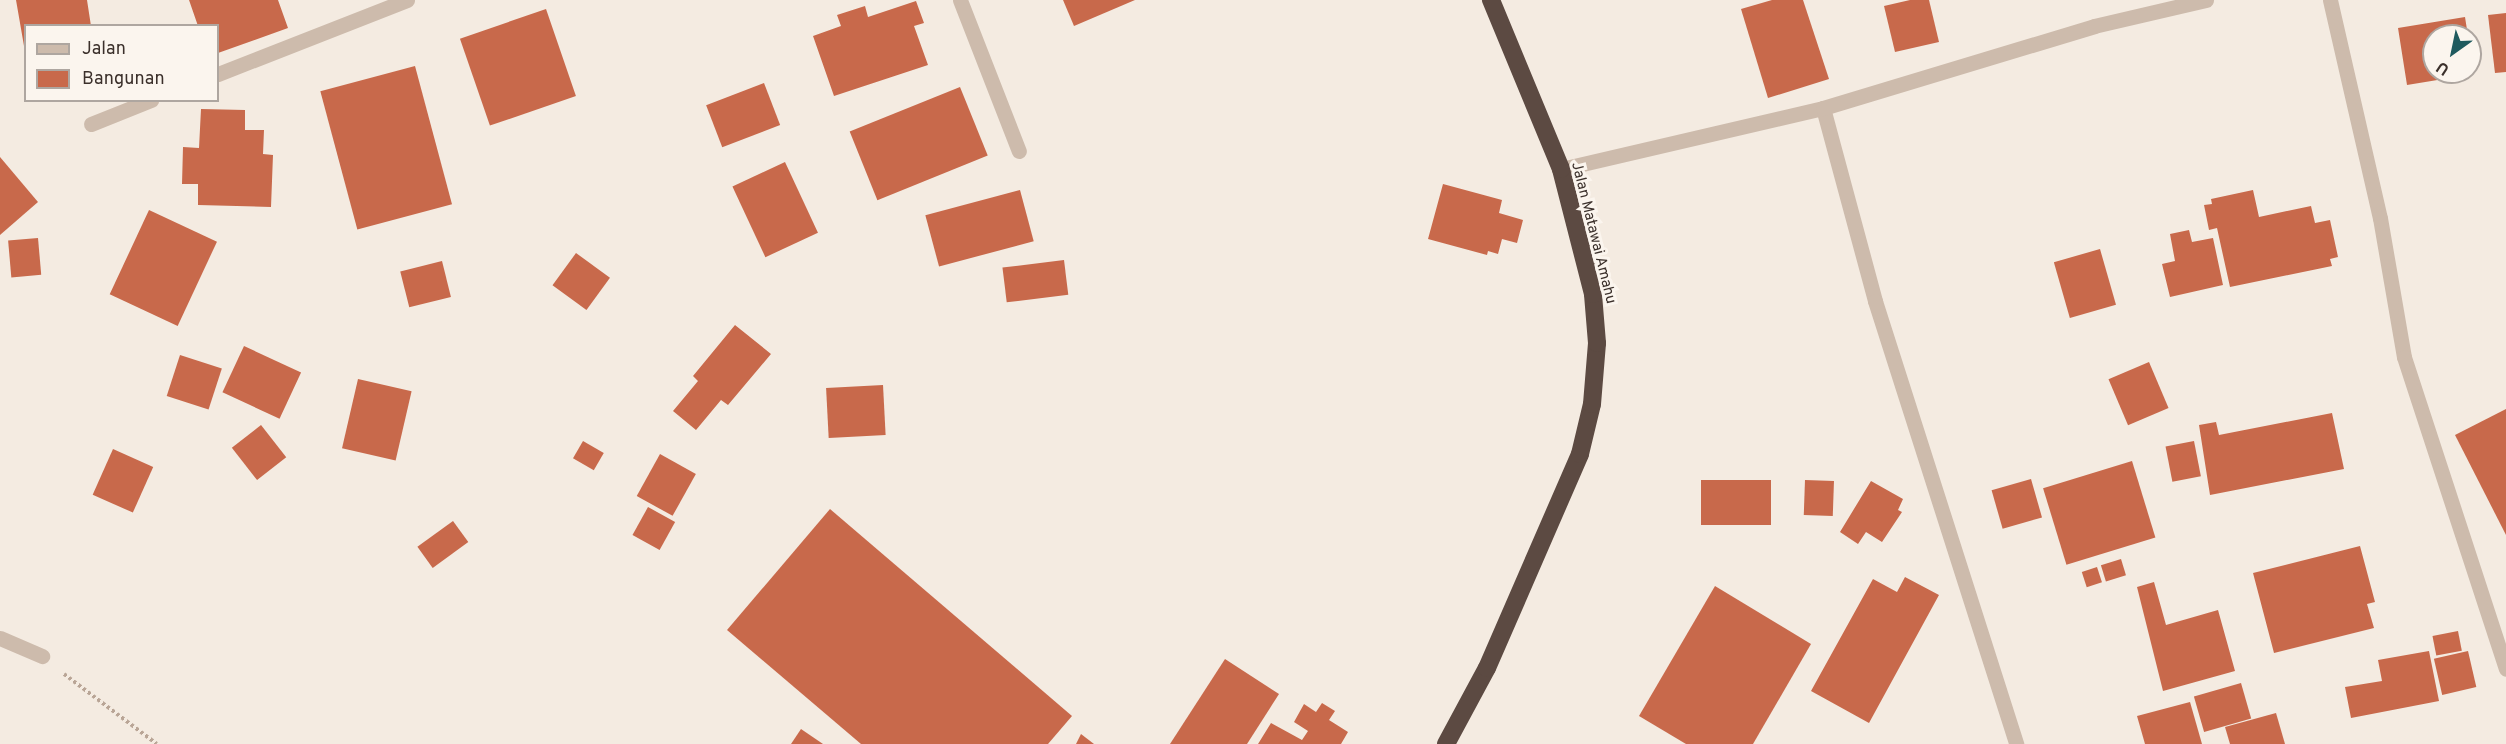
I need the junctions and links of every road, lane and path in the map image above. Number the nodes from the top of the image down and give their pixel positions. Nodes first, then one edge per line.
1 (408, 0) edge
2 (960, 0) edge
3 (1491, 0) edge
4 (2206, 0) edge
5 (2330, 0) edge
6 (219, 74) edge
7 (146, 102) edge
8 (1823, 108) junction
9 (91, 124) dead end
10 (1019, 151) dead end
11 (1561, 169) junction
12 (0, 638) edge
13 (42, 656) joint
14 (2506, 669) edge
15 (157, 744) edge
16 (1446, 744) edge
17 (2016, 744) edge

1 - 6 street
2 - 10 street
3 - 11 highway, Jalan Matawai Amahu
4 - 8 street
5 - 14 street
7 - 9 street
8 - 11 street
8 - 17 street
11 - 16 highway, Jalan Matawai Amahu
12 - 13 street
13 - 15 path

